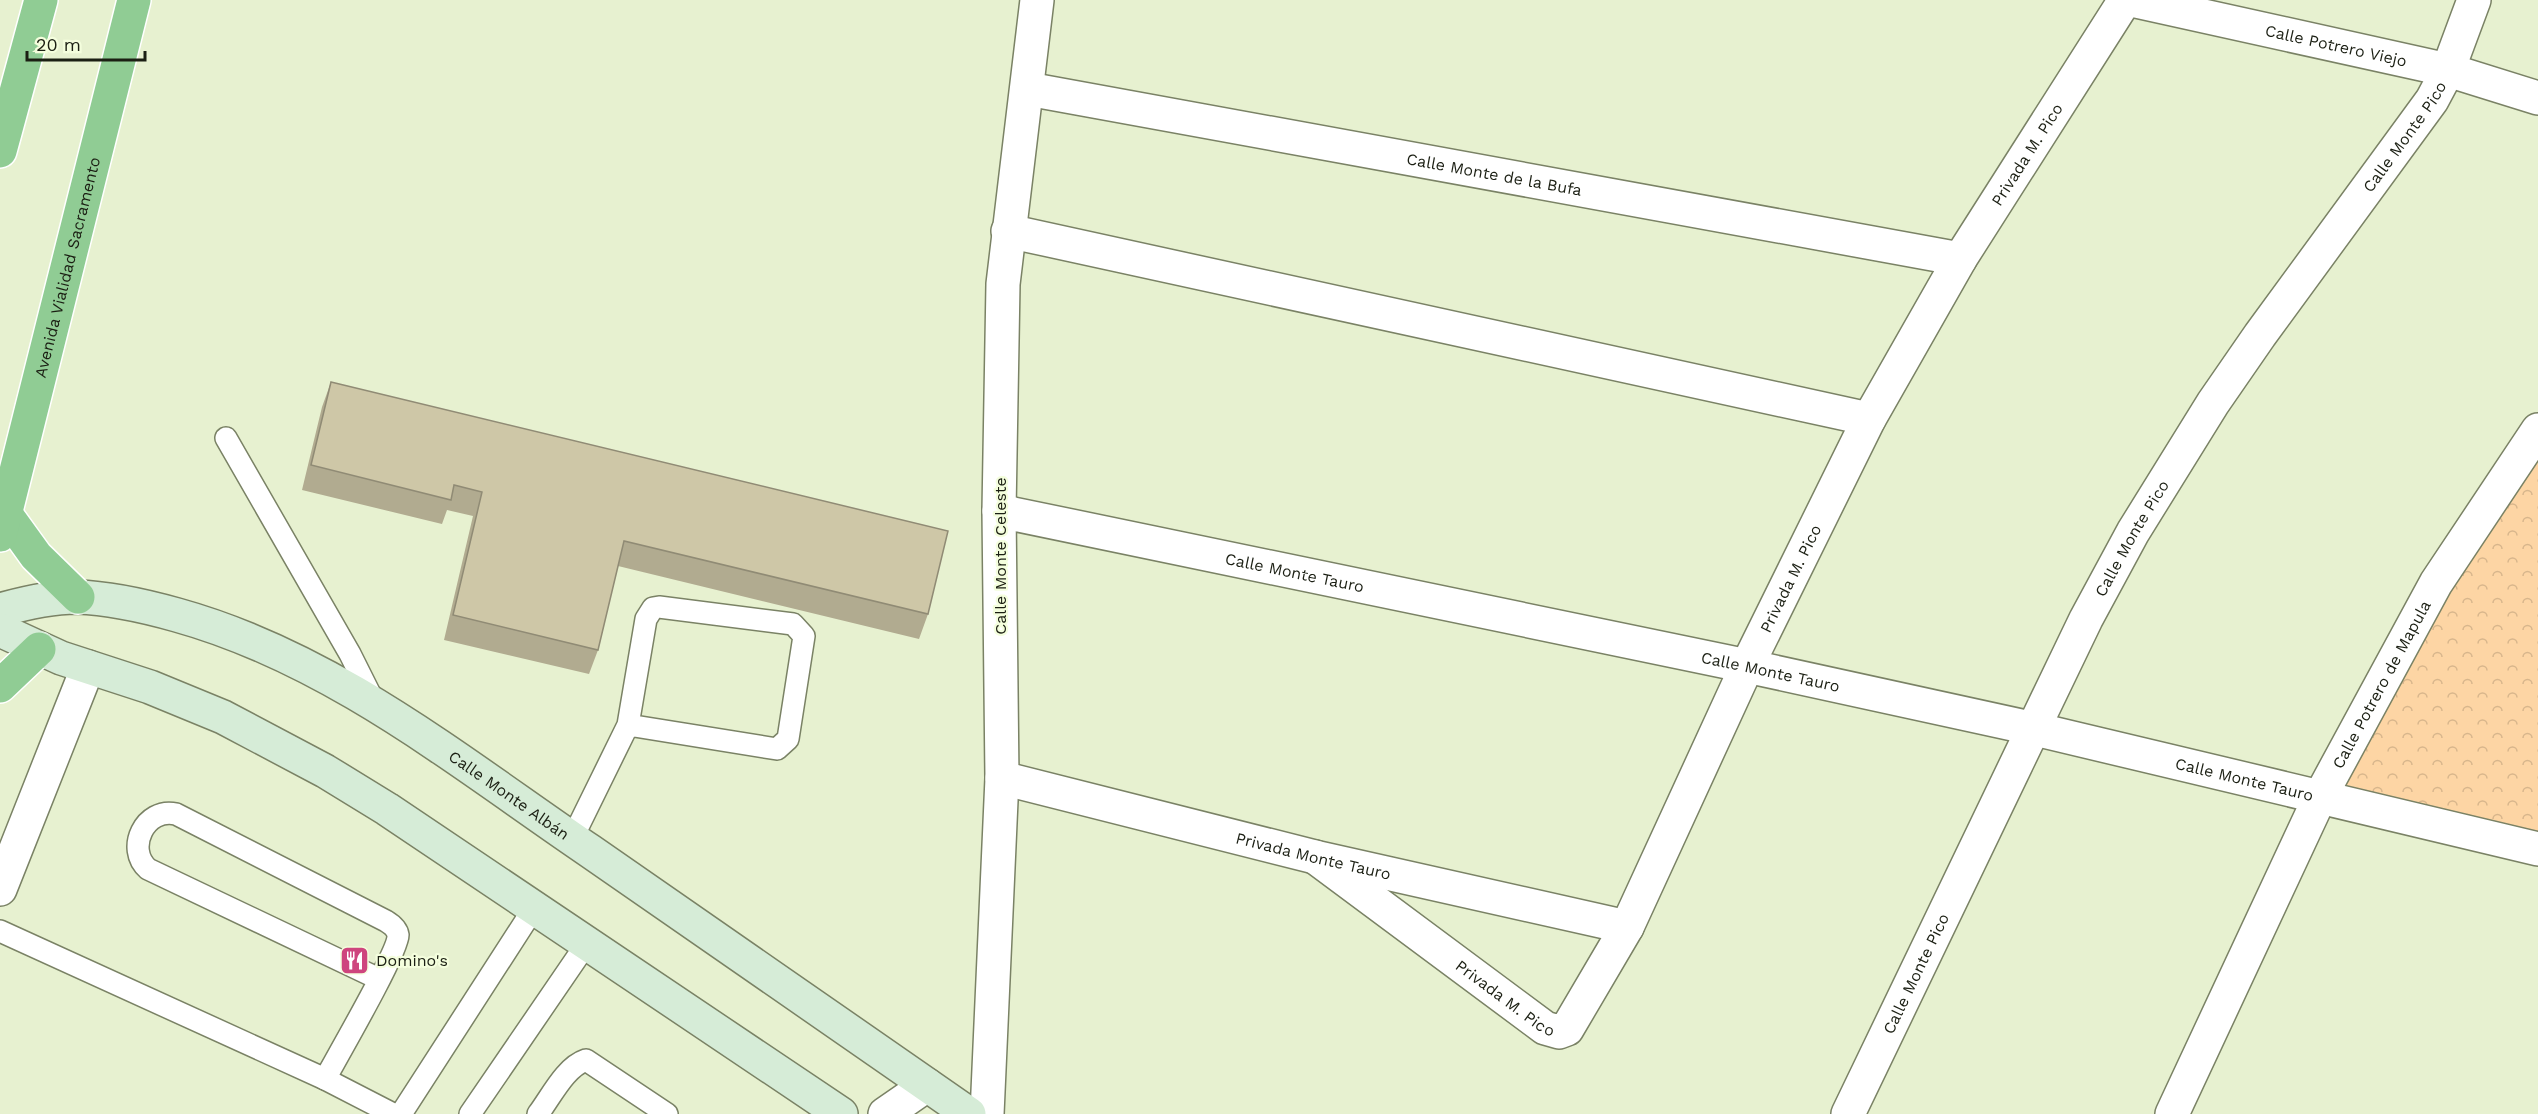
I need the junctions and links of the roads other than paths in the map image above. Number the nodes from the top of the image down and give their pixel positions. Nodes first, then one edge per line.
1 (41, 0) edge
2 (134, 0) edge
3 (1037, 0) edge
4 (2125, 0) edge
5 (2131, 0) edge
6 (2474, 0) edge
7 (2202, 8) edge
8 (2448, 70) junction
9 (1028, 89) junction
10 (2538, 98) edge
11 (0, 151) edge
12 (1008, 231) junction
13 (1960, 259) junction
14 (1869, 420) junction
15 (2538, 430) edge
16 (226, 438) dead end
17 (999, 511) junction
18 (3, 524) edge
19 (78, 597) junction
20 (0, 610) edge
21 (0, 630) edge
22 (39, 649) junction
23 (1747, 666) junction
24 (88, 667) junction
25 (0, 686) edge
26 (375, 705) junction
27 (628, 725) junction
28 (2035, 729) junction
29 (1002, 778) junction
30 (2320, 797) junction
31 (572, 839) junction
32 (2538, 849) edge
33 (1315, 857) junction
34 (0, 889) edge
35 (534, 908) junction
36 (1627, 927) junction
37 (0, 931) edge
38 (587, 943) junction
39 (379, 979) junction
40 (325, 1078) junction
41 (927, 1085) junction
42 (393, 1114) edge
43 (401, 1114) edge
44 (470, 1114) edge
45 (538, 1114) edge
46 (667, 1114) edge
47 (841, 1114) edge
48 (885, 1114) edge
49 (969, 1114) edge
50 (987, 1114) edge
51 (1848, 1114) edge
52 (2172, 1114) edge

1 - 11 highway
2 - 18 highway, Avenida Vialidad Sacramento
3 - 9 street, Calle Monte Celeste
4 - 13 street, Privada M. Pico
5 - 7 street, Calle Potrero Viejo
6 - 8 street, Calle Monte Pico
7 - 8 street, Calle Potrero Viejo
8 - 10 street, Calle Potrero Viejo
8 - 28 street, Calle Monte Pico
9 - 12 street, Calle Monte Celeste
9 - 13 street, Calle Monte de la Bufa
12 - 14 street
12 - 17 street, Calle Monte Celeste
13 - 14 street, Privada M. Pico
14 - 23 street, Privada M. Pico
15 - 30 street, Calle Potrero de Mapula
16 - 26 lane
17 - 23 street, Calle Monte Tauro
17 - 29 street, Calle Monte Celeste
18 - 19 highway
19 - 20 main road, Calle Monte Albán
19 - 26 main road, Calle Monte Albán
21 - 22 main road
22 - 24 main road
22 - 25 highway
23 - 28 street, Calle Monte Tauro
23 - 36 street, Privada M. Pico
24 - 34 street
24 - 35 main road
26 - 31 main road, Calle Monte Albán
27 - 27 lane
27 - 31 lane
28 - 30 street, Calle Monte Tauro
28 - 51 street, Calle Monte Pico
29 - 33 street, Privada Monte Tauro
29 - 50 street, Calle Monte Celeste
30 - 32 street, Calle Monte Tauro
30 - 52 street, Calle Potrero de Mapula
31 - 41 main road, Calle Monte Albán
33 - 36 street, Privada Monte Tauro
33 - 36 street, Privada M. Pico
35 - 38 main road
35 - 43 lane
37 - 40 lane
38 - 44 lane
38 - 47 main road
39 - 39 lane
39 - 40 lane
40 - 42 lane
41 - 48 street
41 - 49 main road, Calle Monte Albán
45 - 46 lane

